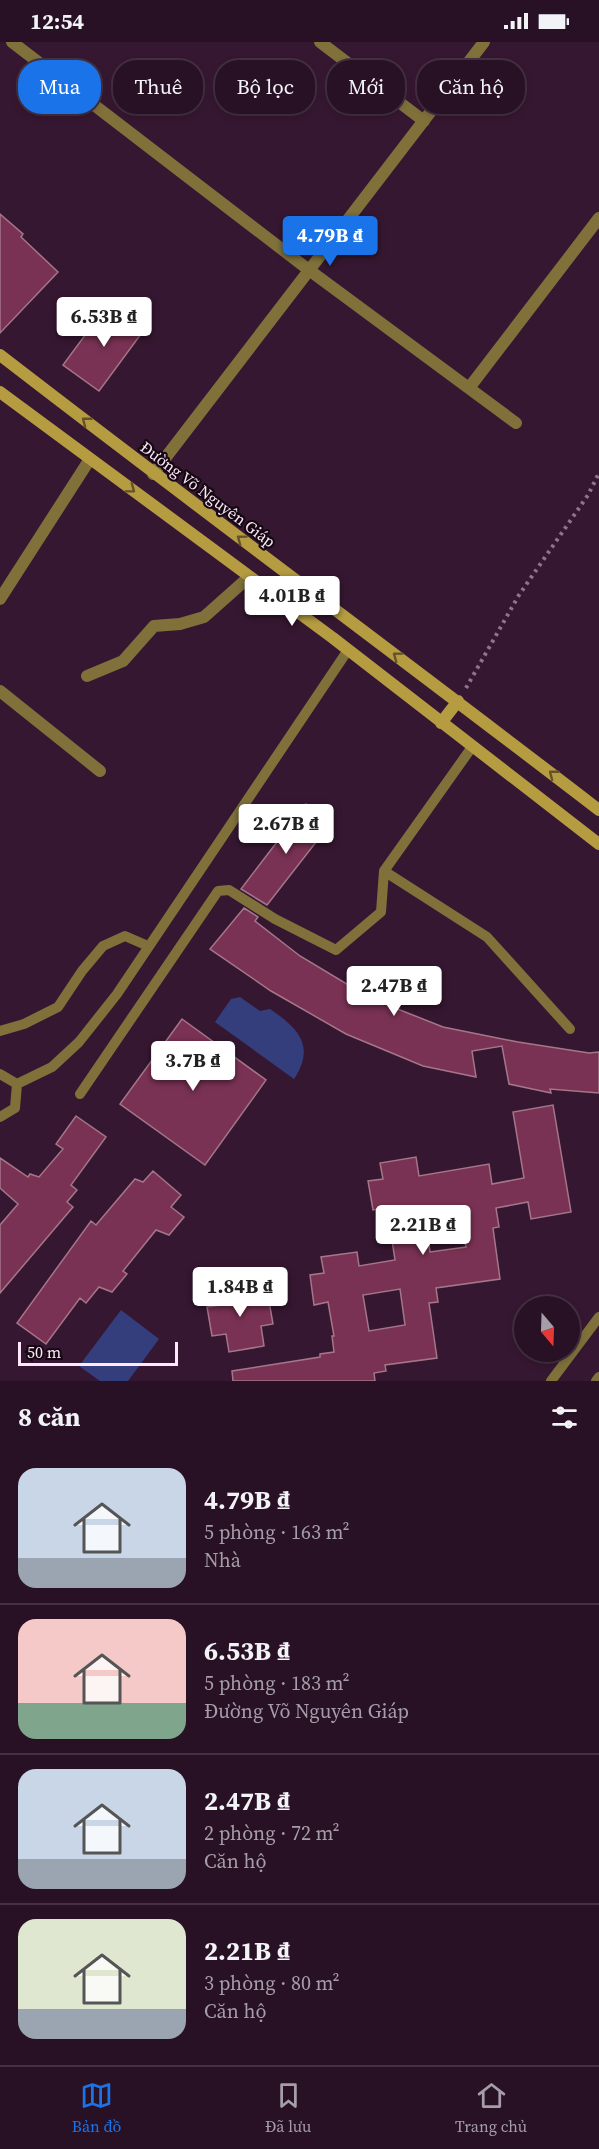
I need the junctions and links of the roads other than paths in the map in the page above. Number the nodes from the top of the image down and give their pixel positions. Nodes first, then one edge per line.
1 (12, 42) edge
2 (320, 42) edge
3 (484, 42) edge
4 (424, 121) junction
5 (599, 218) edge
6 (309, 270) junction
7 (0, 355) edge
8 (469, 388) junction
9 (0, 392) edge
10 (516, 423) dead end
11 (90, 459) junction
12 (153, 474) junction
13 (249, 577) junction
14 (0, 599) edge
15 (348, 650) junction
16 (87, 676) dead end
17 (0, 691) edge
18 (458, 701) junction
19 (441, 723) junction
20 (472, 747) junction
21 (100, 771) dead end
22 (599, 810) edge
23 (599, 844) edge
24 (384, 870) junction
25 (148, 946) junction
26 (570, 1029) dead end
27 (0, 1030) edge
28 (0, 1074) edge
29 (17, 1084) junction
30 (80, 1094) dead end
31 (0, 1117) edge
32 (599, 1317) edge
33 (551, 1381) edge

1 - 6 street
2 - 4 street
3 - 4 street
4 - 6 street
5 - 8 street
6 - 8 street
6 - 12 street
12 -> 7 main road, Đường Võ Nguyên Giáp
8 - 10 street
9 - 11 main road
11 -> 13 main road
11 - 14 street
18 -> 12 main road, Đường Võ Nguyên Giáp
13 - 15 main road
13 - 16 street
15 - 19 main road
15 - 25 lane
17 - 21 street
18 - 19 main road
22 -> 18 main road, Đường Võ Nguyên Giáp
19 - 20 main road
20 - 23 main road
20 - 24 lane
24 - 26 lane
24 - 30 lane
25 - 27 lane
25 - 29 lane
28 - 29 lane
29 - 31 lane
32 - 33 lane

